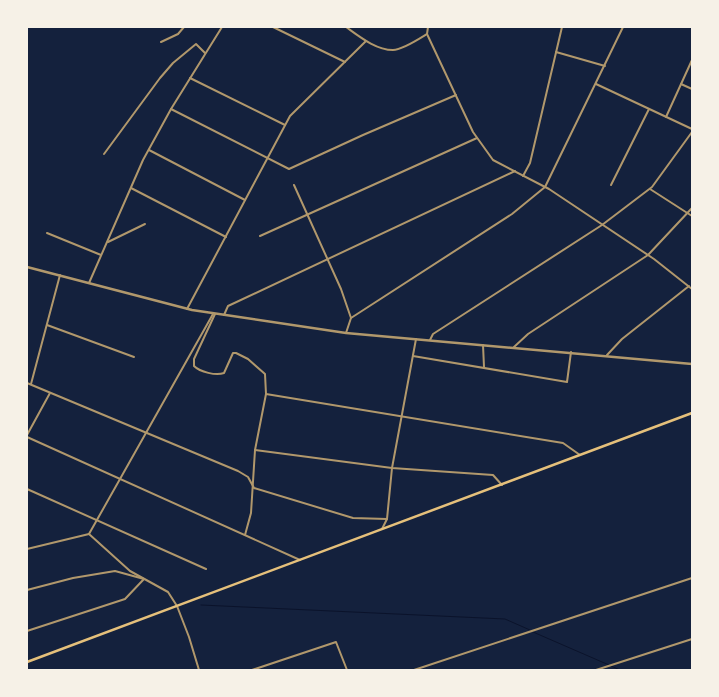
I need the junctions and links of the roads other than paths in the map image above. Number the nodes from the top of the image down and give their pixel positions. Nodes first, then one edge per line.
1 (184, 27) edge
2 (222, 27) edge
3 (273, 27) edge
4 (346, 27) edge
5 (428, 27) edge
6 (562, 27) edge
7 (623, 27) edge
8 (427, 34) junction
9 (366, 40) junction
10 (161, 42) dead end
11 (556, 52) junction
12 (205, 53) junction
13 (692, 60) edge
14 (345, 62) junction
15 (605, 66) junction
16 (190, 78) junction
17 (596, 84) junction
18 (681, 84) junction
19 (692, 89) edge
20 (456, 95) junction
21 (171, 109) junction
22 (649, 109) junction
23 (666, 117) junction
24 (285, 125) junction
25 (692, 131) edge
26 (478, 138) junction
27 (149, 150) junction
28 (104, 154) dead end
29 (268, 158) junction
30 (515, 171) junction
31 (523, 176) junction
32 (611, 185) dead end
33 (294, 186) dead end
34 (545, 187) junction
35 (131, 188) junction
36 (650, 189) junction
37 (245, 200) junction
38 (692, 208) edge
39 (687, 213) junction
40 (307, 216) junction
41 (692, 216) edge
42 (145, 224) dead end
43 (602, 225) junction
44 (48, 233) dead end
45 (260, 236) dead end
46 (226, 237) junction
47 (107, 242) junction
48 (101, 255) junction
49 (648, 256) junction
50 (327, 258) junction
51 (27, 267) edge
52 (60, 275) junction
53 (89, 283) junction
54 (689, 286) junction
55 (692, 289) edge
56 (187, 309) junction
57 (214, 313) junction
58 (224, 315) junction
59 (351, 318) junction
60 (46, 324) junction
61 (346, 333) junction
62 (416, 339) junction
63 (430, 340) junction
64 (483, 345) junction
65 (514, 347) junction
66 (571, 352) junction
67 (607, 355) junction
68 (413, 356) junction
69 (134, 357) dead end
70 (692, 364) edge
71 (484, 368) junction
72 (27, 383) edge
73 (30, 384) junction
74 (50, 393) junction
75 (266, 394) junction
76 (692, 413) edge
77 (402, 416) junction
78 (146, 433) junction
79 (27, 436) edge
80 (256, 450) junction
81 (580, 455) junction
82 (392, 468) junction
83 (120, 478) junction
84 (502, 485) junction
85 (254, 488) junction
86 (27, 489) edge
87 (97, 519) junction
88 (387, 519) junction
89 (382, 530) junction
90 (89, 534) junction
91 (245, 535) junction
92 (27, 549) edge
93 (300, 560) junction
94 (206, 569) dead end
95 (692, 578) edge
96 (144, 579) junction
97 (27, 590) edge
98 (177, 606) junction
99 (27, 631) edge
100 (692, 639) edge
101 (27, 662) edge
102 (199, 670) edge
103 (252, 670) edge
104 (347, 670) edge
105 (414, 670) edge
106 (596, 670) edge

1 - 10 street
2 - 12 street
3 - 14 street
4 - 9 street
5 - 8 street
6 - 11 street
7 - 15 street
8 - 9 street
8 - 20 street
9 - 14 street
11 - 15 street
11 - 31 street
12 - 16 street
12 - 28 street
13 - 18 street
14 - 24 street
15 - 17 street
16 - 21 street
16 - 24 street
17 - 22 street
17 - 34 street
18 - 19 street
18 - 23 street
20 - 26 street
20 - 29 street
21 - 27 street
21 - 29 street
22 - 23 street
22 - 32 street
23 - 25 street
24 - 29 street
25 - 36 street
26 - 30 street
26 - 40 street
27 - 35 street
27 - 37 street
29 - 37 street
30 - 31 street
30 - 50 street
31 - 34 street
33 - 40 street
34 - 43 street
34 - 59 street
35 - 46 street
35 - 47 street
36 - 39 street
36 - 43 street
37 - 46 street
38 - 39 street
39 - 41 street
39 - 49 street
40 - 45 street
40 - 50 street
42 - 47 street
43 - 49 street
43 - 63 street
44 - 48 street
46 - 56 street
47 - 48 street
48 - 53 street
49 - 54 street
49 - 65 street
50 - 58 street
50 - 59 street
51 - 52 street
52 - 53 street
52 - 60 street
53 - 56 street
54 - 55 street
54 - 67 street
56 - 57 street
57 - 58 street
57 - 75 street
57 - 78 street
58 - 61 street
59 - 61 street
60 - 69 street
60 - 73 street
61 - 62 street
62 - 63 street
62 - 68 street
63 - 64 street
64 - 65 street
64 - 71 street
65 - 66 street
66 - 67 street
66 - 71 street
67 - 70 street
68 - 71 street
68 - 77 street
72 - 73 street
73 - 74 street
74 - 78 street
74 - 79 street
75 - 77 street
75 - 80 street
76 - 81 main road
77 - 81 street
77 - 82 street
78 - 83 street
78 - 85 street
79 - 83 street
80 - 82 street
80 - 85 street
81 - 84 main road
82 - 84 street
82 - 88 street
83 - 87 street
83 - 91 street
84 - 89 main road
85 - 88 street
85 - 91 street
86 - 87 street
87 - 90 street
87 - 94 street
88 - 89 street
89 - 93 main road
90 - 92 street
90 - 96 street
91 - 93 street
93 - 98 main road
95 - 105 street
96 - 97 street
96 - 98 street
96 - 99 street
98 - 101 main road
98 - 102 street
100 - 106 street
103 - 104 street

